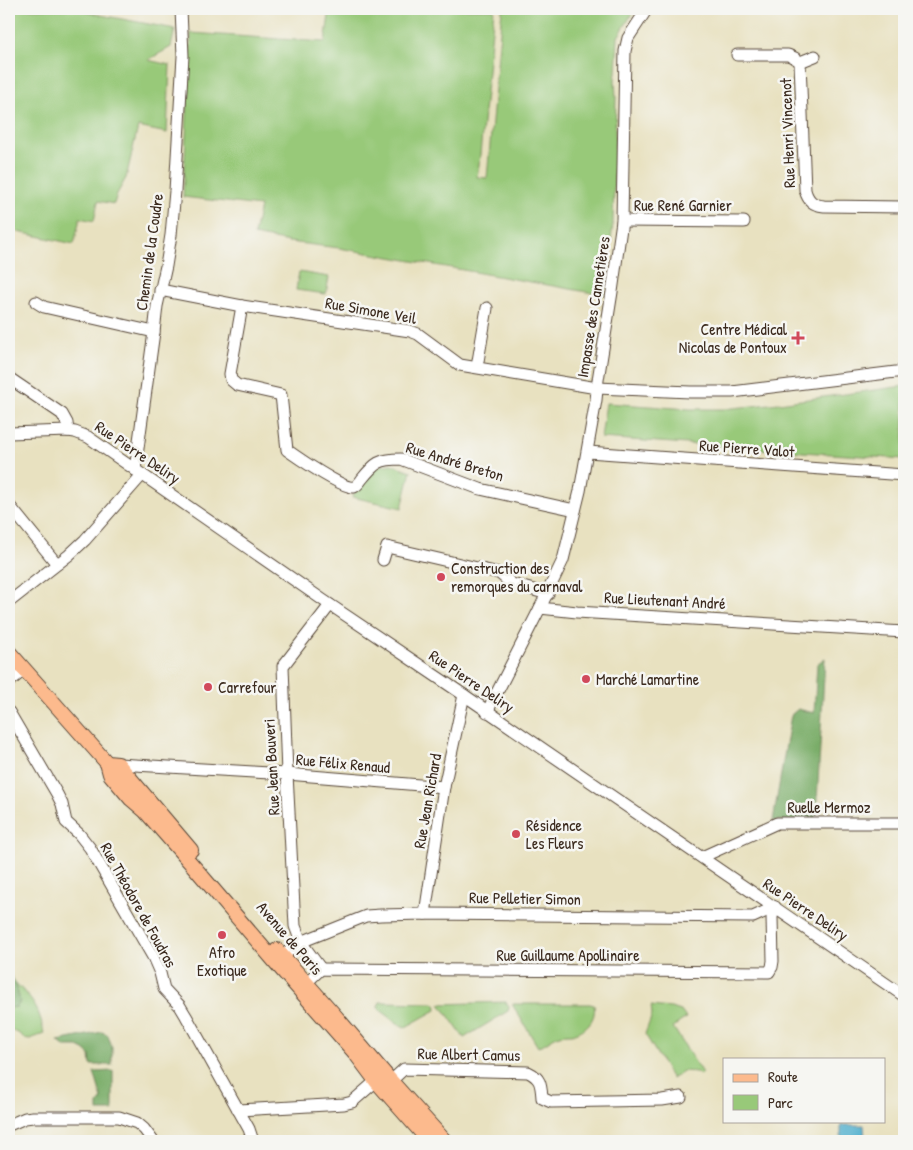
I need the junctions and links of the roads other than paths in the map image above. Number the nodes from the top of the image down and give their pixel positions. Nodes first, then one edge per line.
1 (181, 9) edge
2 (647, 9) edge
3 (737, 55) dead end
4 (814, 56) dead end
5 (800, 62) junction
6 (904, 207) edge
7 (622, 221) junction
8 (744, 222) dead end
9 (160, 290) junction
10 (36, 302) dead end
11 (242, 306) junction
12 (487, 308) dead end
13 (154, 332) junction
14 (477, 367) junction
15 (904, 371) edge
16 (9, 378) edge
17 (597, 388) junction
18 (68, 431) junction
19 (9, 433) edge
20 (588, 452) junction
21 (138, 472) junction
22 (904, 475) edge
23 (9, 505) edge
24 (576, 510) junction
25 (383, 560) dead end
26 (57, 564) junction
27 (548, 594) junction
28 (9, 602) edge
29 (330, 605) junction
30 (540, 608) junction
31 (904, 632) edge
32 (9, 652) edge
33 (24, 670) junction
34 (9, 682) edge
35 (464, 695) junction
36 (9, 712) edge
37 (487, 712) junction
38 (112, 764) junction
39 (287, 774) junction
40 (444, 787) junction
41 (904, 823) edge
42 (702, 857) junction
43 (775, 907) junction
44 (425, 914) junction
45 (301, 942) junction
46 (282, 956) junction
47 (321, 969) junction
48 (306, 983) junction
49 (904, 996) edge
50 (376, 1081) junction
51 (391, 1081) junction
52 (681, 1097) dead end
53 (238, 1110) junction
54 (9, 1125) edge
55 (153, 1141) edge
56 (253, 1141) edge
57 (429, 1141) edge
58 (445, 1141) edge

1 - 9 street, Chemin de la Coudre
2 - 7 street, Impasse des Cannetières
3 - 5 street, Rue Henri Vincenot
4 - 5 street
5 - 6 street, Rue Henri Vincenot
7 - 8 street, Rue René Garnier
7 - 17 street, Impasse des Cannetières
9 - 11 street, Rue Simone Veil
9 - 13 street, Chemin de la Coudre
10 - 13 street
11 - 14 street, Rue Simone Veil
11 - 24 street, Rue André Breton
12 - 14 street
13 - 21 street, Chemin de la Coudre
14 - 17 street, Rue Simone Veil
15 - 17 street, Rue Simone Veil
16 - 18 street
17 - 20 street, Impasse des Cannetières
18 - 19 street, Rue Pierre Deliry
18 - 21 street, Rue Pierre Deliry
20 - 22 street, Rue Pierre Valot
20 - 24 street, Impasse des Cannetières
21 - 26 street
21 - 29 street, Rue Pierre Deliry
23 - 26 street
24 - 27 street, Impasse des Cannetières
25 - 27 street
26 - 28 street
27 - 30 street, Impasse des Cannetières
29 - 35 street, Rue Pierre Deliry
29 - 39 street, Rue Jean Bouveri
30 - 31 street, Rue Lieutenant André
30 - 37 street
32 - 33 main road, Avenue de Paris
33 - 34 street
33 - 38 main road, Avenue de Paris
35 - 37 street, Rue Pierre Deliry
35 - 40 street, Rue Jean Richard
36 - 53 street, Rue Théodore de Foudras
37 - 42 street, Rue Pierre Deliry
38 - 39 street, Rue Félix Renaud
38 - 46 main road, Avenue de Paris
38 - 50 main road, Avenue de Paris
39 - 40 street, Rue Félix Renaud
39 - 45 street, Rue Jean Bouveri
40 - 44 street, Rue Jean Richard
41 - 42 street, Ruelle Mermoz
42 - 43 street, Rue Pierre Deliry
43 - 44 street, Rue Pelletier Simon
43 - 47 street, Rue Guillaume Apollinaire
43 - 49 street, Rue Pierre Deliry
44 - 45 street, Rue Pelletier Simon
45 - 46 street, Rue Pelletier Simon
45 - 47 street
46 - 48 main road, Avenue de Paris
47 - 48 street
48 - 51 main road, Avenue de Paris
50 - 53 street
50 - 57 main road, Avenue de Paris
51 - 52 street, Rue Albert Camus
51 - 58 main road, Avenue de Paris
53 - 56 street, Rue Théodore de Foudras
54 - 55 street

